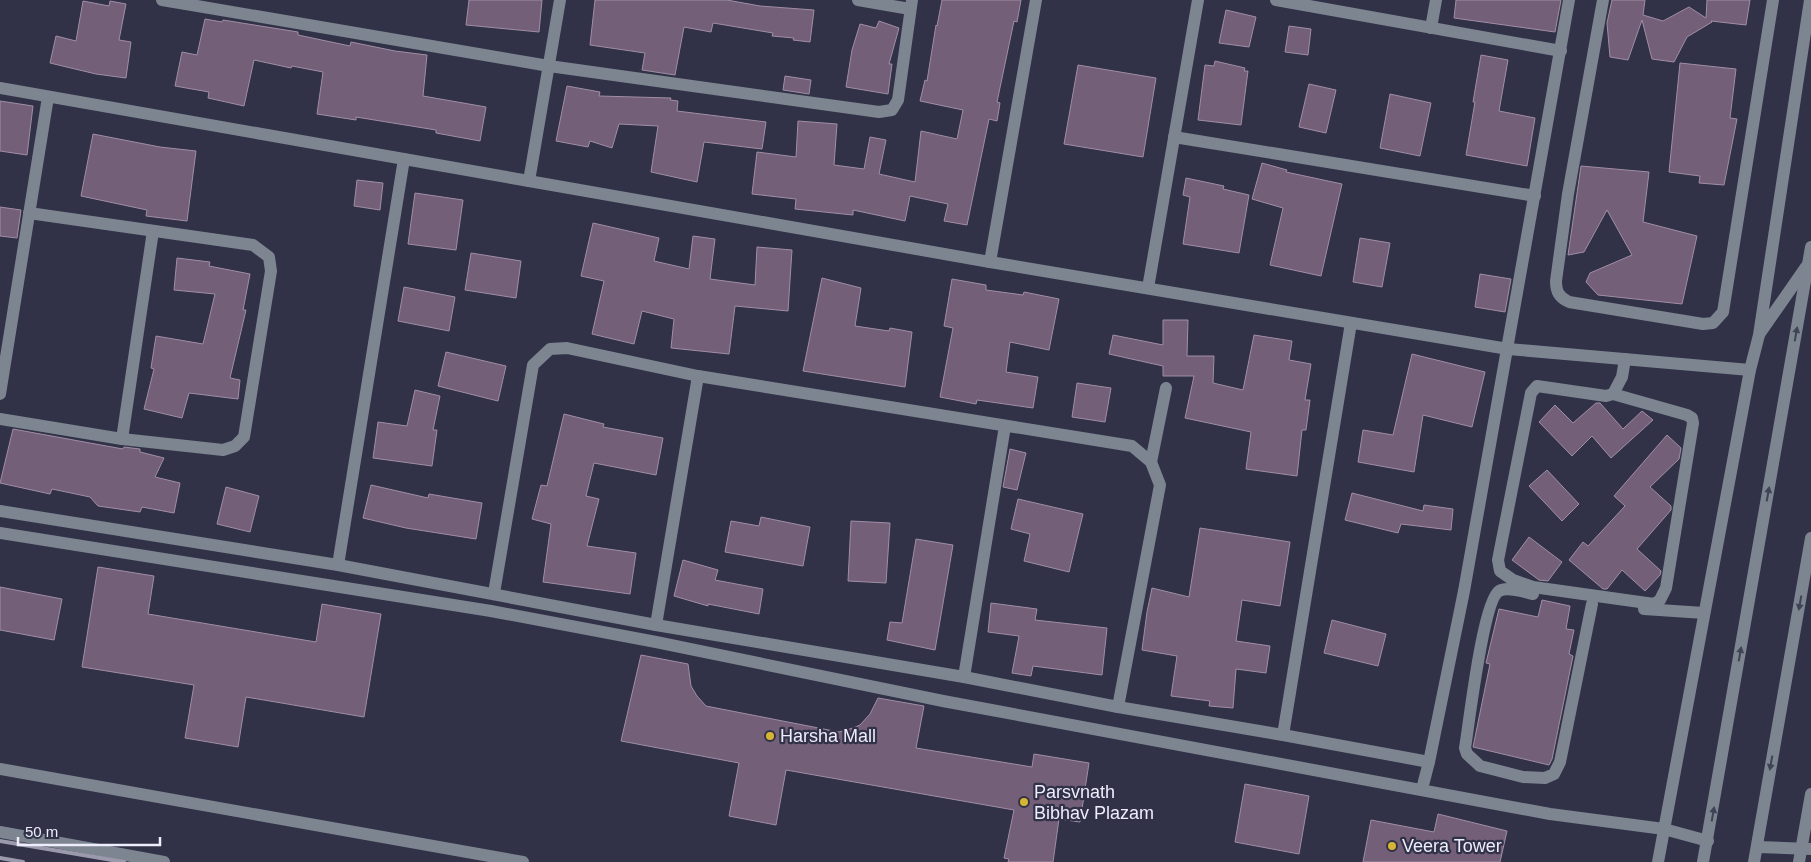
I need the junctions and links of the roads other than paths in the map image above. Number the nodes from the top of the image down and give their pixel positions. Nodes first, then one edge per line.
1 (162, 0) edge
2 (560, 0) edge
3 (858, 0) edge
4 (1036, 0) edge
5 (1198, 0) edge
6 (1276, 0) edge
7 (1436, 0) edge
8 (1569, 0) edge
9 (1603, 0) edge
10 (1774, 0) edge
11 (1810, 0) edge
12 (911, 5) edge
13 (1340, 6) edge
14 (1431, 28) junction
15 (1560, 51) junction
16 (549, 66) junction
17 (0, 88) edge
18 (48, 97) junction
19 (1174, 137) junction
20 (404, 159) junction
21 (529, 181) junction
22 (1535, 196) junction
23 (29, 213) junction
24 (153, 231) junction
25 (1811, 247) edge
26 (990, 262) junction
27 (1808, 264) junction
28 (1148, 288) junction
29 (1351, 323) junction
30 (1759, 335) junction
31 (1508, 349) junction
32 (1625, 359) junction
33 (1750, 370) junction
34 (698, 376) junction
35 (1166, 388) dead end
36 (0, 394) edge
37 (1613, 394) junction
38 (0, 419) edge
39 (1005, 426) junction
40 (122, 439) junction
41 (1151, 462) junction
42 (0, 511) edge
43 (0, 533) edge
44 (1811, 538) edge
45 (338, 566) junction
46 (494, 593) junction
47 (1592, 604) junction
48 (1704, 613) junction
49 (656, 624) junction
50 (964, 677) junction
51 (1118, 707) junction
52 (1283, 735) junction
53 (1429, 762) junction
54 (0, 769) edge
55 (1422, 789) junction
56 (1811, 794) edge
57 (1664, 829) junction
58 (0, 832) edge
59 (1708, 841) junction
60 (1757, 847) junction
61 (1806, 849) edge
62 (164, 862) edge
63 (523, 862) edge
64 (1658, 862) edge
65 (1703, 862) edge
66 (1754, 862) edge
67 (1799, 862) edge

1 - 16 street
2 - 16 street
3 - 12 street
4 - 26 street
5 - 19 street
6 - 13 street
7 - 14 street
8 - 15 street
9 - 10 street
11 - 30 street
12 - 16 street
13 - 14 street
14 - 15 street
15 - 22 street
16 - 21 street
17 - 18 street
18 - 20 street
18 - 23 street
19 - 22 street
19 - 28 street
20 - 21 street
20 - 45 street
21 - 26 street
22 - 31 street
23 - 24 street
23 - 36 street
24 - 40 street
24 - 40 street
25 - 27 street
26 - 28 street
27 - 30 street
59 -> 27 street
28 - 29 street
29 - 31 street
29 - 52 street
30 - 33 street
31 - 32 street
31 - 53 street
32 - 33 street
32 - 37 street
33 - 48 street
34 - 39 street
34 - 46 street
34 - 49 street
35 - 41 street
37 - 37 street
38 - 40 street
39 - 41 street
39 - 50 street
41 - 51 street
42 - 45 street
43 - 55 street
44 -> 60 street
45 - 46 street
46 - 49 street
47 - 47 street
47 - 48 street
48 - 57 street
49 - 50 street
50 - 51 street
51 - 52 street
52 - 53 street
53 - 55 street
54 - 63 street
55 - 57 street
56 - 61 street
57 - 59 street
57 - 64 street
58 - 62 street
59 - 65 street
60 - 61 street
60 - 66 street
61 - 67 street

